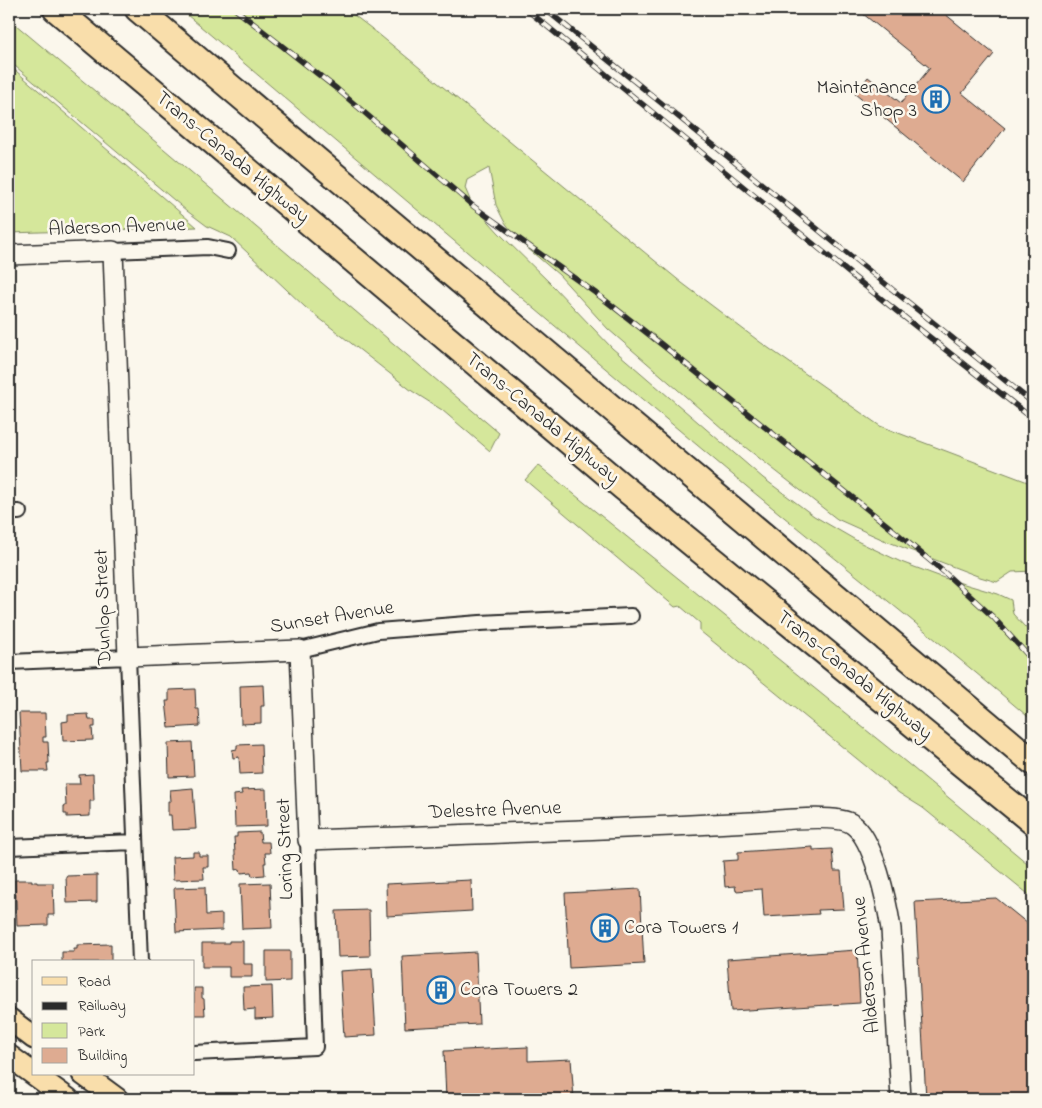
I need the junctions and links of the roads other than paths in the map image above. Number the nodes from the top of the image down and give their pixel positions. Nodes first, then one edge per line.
1 (56, 9) edge
2 (138, 9) edge
3 (228, 250) dead end
4 (112, 251) junction
5 (9, 255) edge
6 (631, 616) dead end
7 (300, 650) junction
8 (128, 657) junction
9 (9, 662) edge
10 (1033, 762) edge
11 (1033, 822) edge
12 (684, 826) joint
13 (308, 840) junction
14 (135, 842) junction
15 (9, 847) edge
16 (140, 960) edge
17 (9, 1019) edge
18 (32, 1036) edge
19 (195, 1053) edge
20 (9, 1056) edge
21 (32, 1073) edge
22 (36, 1076) edge
23 (87, 1076) edge
24 (68, 1099) edge
25 (117, 1099) edge
26 (900, 1099) edge

1 - 11 highway, Trans-Canada Highway
2 - 10 highway
3 - 4 street, Alderson Avenue
4 - 5 street, Alderson Avenue
4 - 8 street, Dunlop Street
6 - 7 street, Sunset Avenue
7 - 8 street, Sunset Avenue
7 - 13 street, Loring Street
8 - 9 street, Sunset Avenue
8 - 14 street, Dunlop Street
12 - 13 street, Delestre Avenue
12 - 26 street, Alderson Avenue
13 - 19 street, Loring Street
14 - 15 street
14 - 16 street, Dunlop Street
17 - 18 main road
20 - 21 main road
22 - 24 main road
23 - 25 main road

